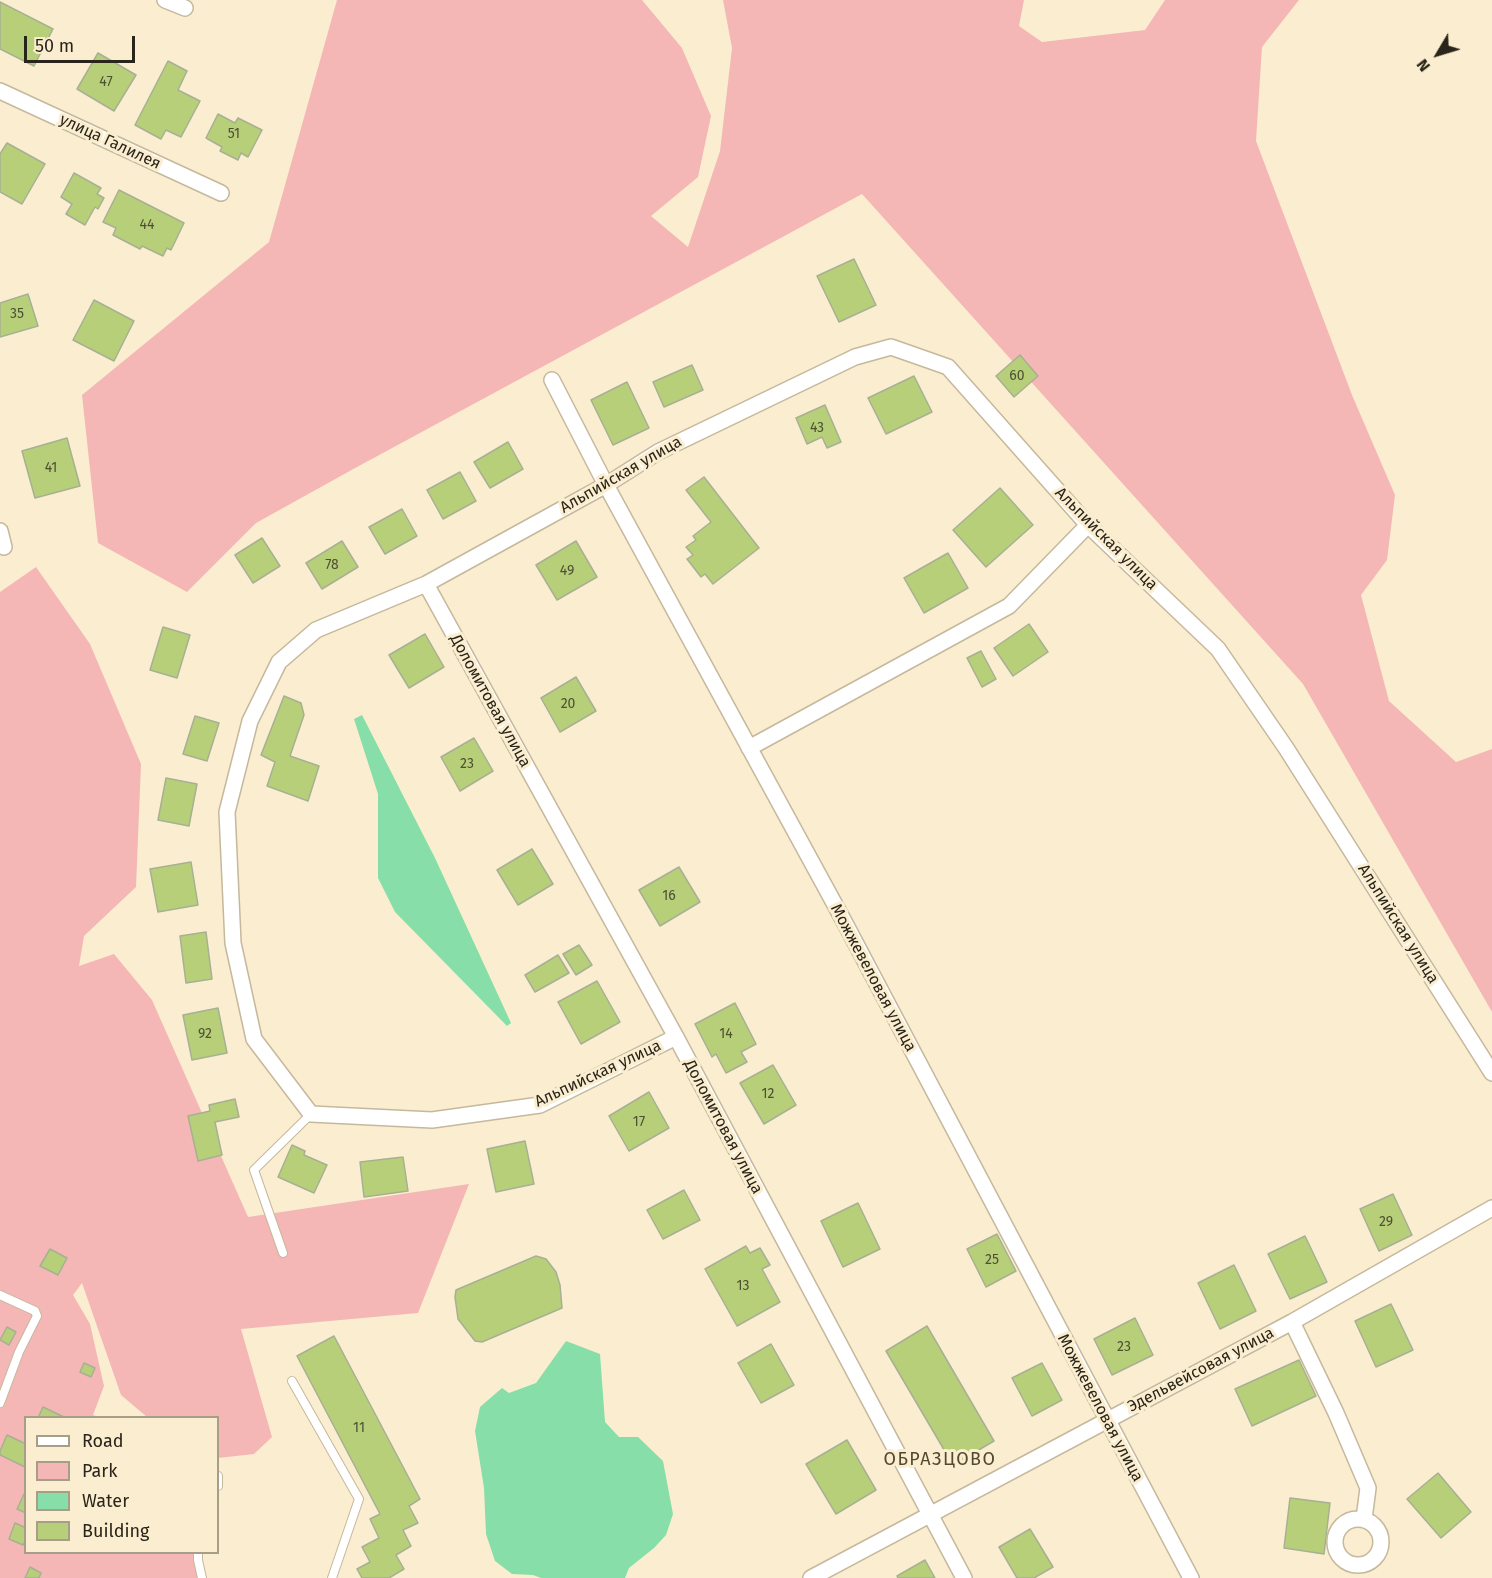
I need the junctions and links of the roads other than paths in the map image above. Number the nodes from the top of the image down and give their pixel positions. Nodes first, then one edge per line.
1 (165, 0) edge
2 (185, 8) dead end
3 (0, 92) edge
4 (221, 193) dead end
5 (552, 380) dead end
6 (606, 485) junction
7 (1088, 525) junction
8 (0, 531) edge
9 (4, 547) dead end
10 (426, 584) junction
11 (749, 748) junction
12 (675, 1037) junction
13 (1492, 1073) edge
14 (311, 1114) junction
15 (1492, 1208) edge
16 (283, 1252) dead end
17 (0, 1294) edge
18 (1292, 1322) junction
19 (292, 1381) dead end
20 (0, 1403) edge
21 (1106, 1420) junction
22 (931, 1514) junction
23 (1365, 1519) dead end
24 (198, 1554) edge
25 (202, 1578) edge
26 (332, 1578) edge
27 (811, 1578) edge
28 (964, 1578) edge
29 (1191, 1578) edge

1 - 2 street
3 - 4 street, улица Галилея
5 - 6 street, Можжевеловая улица
6 - 7 street, Альпийская улица
6 - 10 street, Альпийская улица
6 - 11 street, Можжевеловая улица
7 - 11 street
7 - 13 street, Альпийская улица
8 - 9 street
10 - 12 street, Доломитовая улица
10 - 14 street, Альпийская улица
11 - 21 street, Можжевеловая улица
12 - 14 street, Альпийская улица
12 - 22 street, Доломитовая улица
14 - 16 lane
15 - 18 street, Эдельвейсовая улица
17 - 20 lane
18 - 21 street, Эдельвейсовая улица
18 - 23 street
19 - 26 lane
21 - 22 street, Эдельвейсовая улица
21 - 29 street, Можжевеловая улица
22 - 27 street, Эдельвейсовая улица
22 - 28 street, Доломитовая улица
24 - 25 lane

